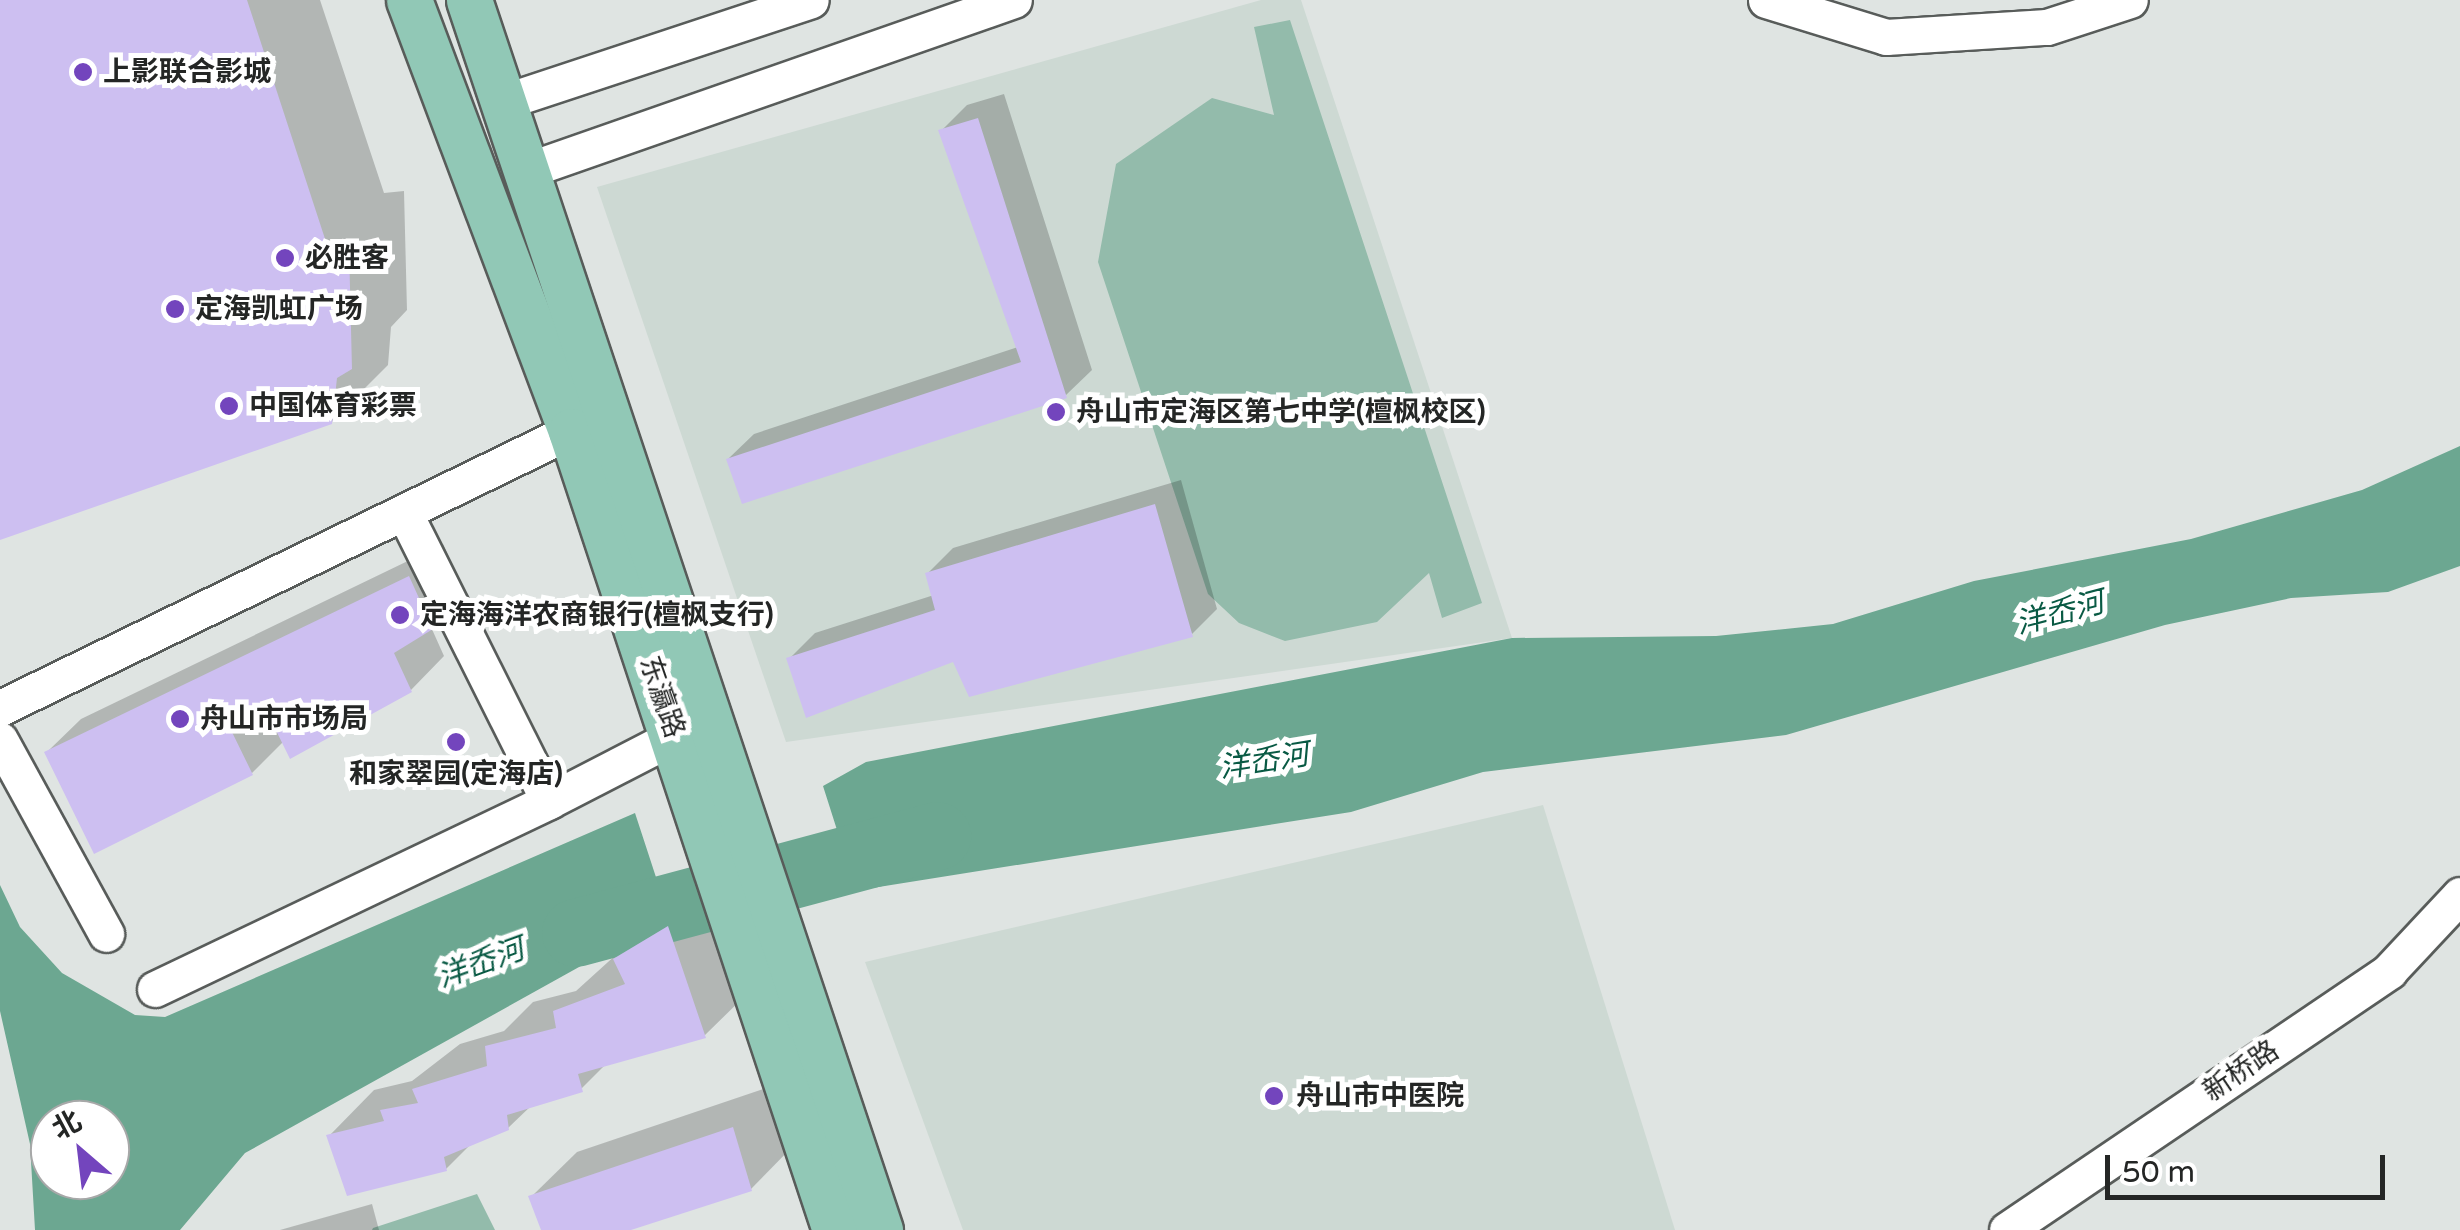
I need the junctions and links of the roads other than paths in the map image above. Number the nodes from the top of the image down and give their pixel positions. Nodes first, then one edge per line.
1 (409, 0) edge
2 (469, 0) edge
3 (811, 0) edge
4 (1014, 0) edge
5 (1766, 0) edge
6 (2130, 0) edge
7 (504, 102) junction
8 (522, 172) junction
9 (586, 423) junction
10 (404, 512) junction
11 (0, 708) edge
12 (0, 740) edge
13 (695, 759) junction
14 (549, 800) junction
15 (2460, 895) edge
16 (106, 934) dead end
17 (761, 942) junction
18 (155, 989) dead end
19 (836, 1230) edge
20 (880, 1230) edge
21 (2007, 1230) edge

1 - 9 main road, 东瀛路
2 - 7 main road, 东瀛路
3 - 7 street
4 - 8 street
5 - 6 street
7 - 8 main road, 东瀛路
8 - 9 main road, 东瀛路
9 - 10 street
9 - 13 main road, 东瀛路
10 - 11 street
10 - 14 street
12 - 16 street
13 - 14 street
13 - 17 main road, 东瀛路
14 - 18 street
15 - 21 street, 新桥路
17 - 19 main road, 东瀛路
17 - 20 main road, 东瀛路

